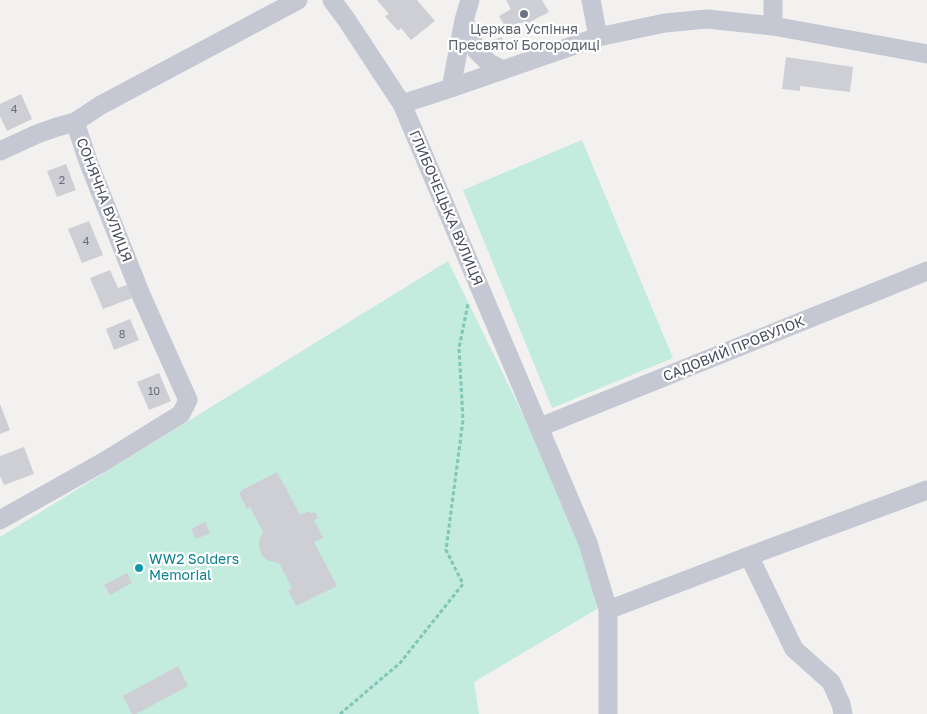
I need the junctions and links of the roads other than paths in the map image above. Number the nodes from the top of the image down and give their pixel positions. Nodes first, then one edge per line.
1 (298, 0) edge
2 (332, 0) edge
3 (470, 0) edge
4 (591, 0) edge
5 (773, 0) edge
6 (464, 20) junction
7 (773, 26) junction
8 (598, 37) junction
9 (927, 54) edge
10 (503, 70) junction
11 (451, 88) junction
12 (402, 104) junction
13 (75, 122) junction
14 (0, 151) edge
15 (927, 270) edge
16 (540, 427) junction
17 (927, 490) edge
18 (0, 520) edge
19 (749, 556) junction
20 (608, 610) junction
21 (608, 714) edge
22 (843, 714) edge

1 - 13 street, СОНЯЧНА ВУЛИЦЯ
2 - 12 street, ГЛИБОЧЕЦЬКА ВУЛИЦЯ
3 - 6 street
4 - 8 street
5 - 7 street
6 - 10 street
6 - 11 street
7 - 8 street
7 - 9 street
8 - 10 street
10 - 11 street
11 - 12 street
12 - 16 street, ГЛИБОЧЕЦЬКА ВУЛИЦЯ
13 - 14 street
13 - 18 street, СОНЯЧНА ВУЛИЦЯ
15 - 16 street, САДОВИЙ ПРОВУЛОК
16 - 20 street, ГЛИБОЧЕЦЬКА ВУЛИЦЯ
17 - 19 street
19 - 20 street
19 - 22 street
20 - 21 street, ГЛИБОЧЕЦЬКА ВУЛИЦЯ

